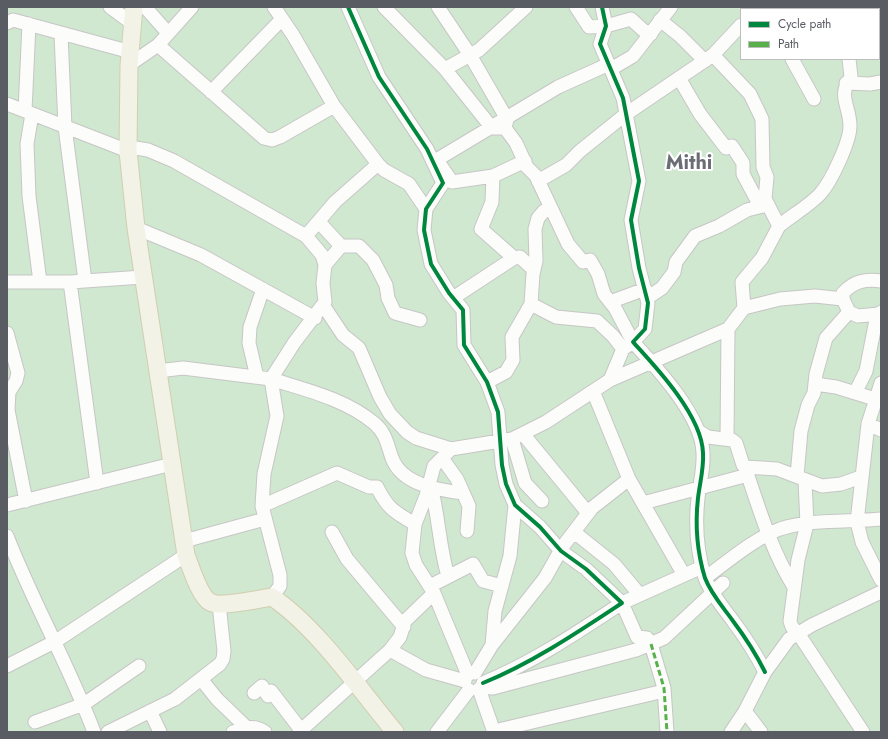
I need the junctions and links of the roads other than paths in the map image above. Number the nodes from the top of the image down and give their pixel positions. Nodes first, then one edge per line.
1 (110, 7) edge
2 (192, 7) edge
3 (274, 7) edge
4 (348, 7) edge
5 (384, 7) edge
6 (438, 7) edge
7 (524, 7) edge
8 (576, 7) edge
9 (602, 7) edge
10 (671, 7) edge
11 (137, 11) edge
12 (282, 19) junction
13 (660, 20) junction
14 (7, 23) edge
15 (28, 24) junction
16 (606, 26) junction
17 (740, 26) edge
18 (168, 33) junction
19 (61, 34) junction
20 (651, 34) junction
21 (158, 45) junction
22 (470, 55) junction
23 (130, 58) junction
24 (709, 58) junction
25 (793, 60) edge
26 (849, 60) edge
27 (610, 66) junction
28 (445, 69) junction
29 (679, 78) junction
30 (881, 82) edge
31 (846, 83) junction
32 (211, 92) junction
33 (814, 98) dead end
34 (7, 104) edge
35 (334, 106) junction
36 (28, 113) junction
37 (626, 114) junction
38 (501, 125) junction
39 (65, 127) junction
40 (129, 149) junction
41 (435, 162) junction
42 (525, 162) junction
43 (378, 164) junction
44 (494, 176) junction
45 (538, 181) junction
46 (764, 205) junction
47 (426, 208) junction
48 (551, 209) junction
49 (318, 222) junction
50 (778, 226) junction
51 (136, 228) junction
52 (306, 236) junction
53 (341, 246) junction
54 (514, 258) junction
55 (325, 265) junction
56 (534, 270) junction
57 (143, 277) junction
58 (85, 281) junction
59 (881, 281) edge
60 (7, 282) edge
61 (40, 282) junction
62 (70, 282) junction
63 (263, 288) junction
64 (646, 294) junction
65 (453, 298) junction
66 (843, 299) junction
67 (610, 302) junction
68 (531, 304) junction
69 (323, 305) junction
70 (744, 308) junction
71 (849, 312) junction
72 (880, 313) edge
73 (315, 318) junction
74 (420, 320) dead end
75 (728, 329) junction
76 (7, 333) edge
77 (628, 345) junction
78 (652, 362) junction
79 (158, 371) junction
80 (257, 377) junction
81 (271, 379) junction
82 (610, 380) junction
83 (487, 382) junction
84 (881, 383) edge
85 (815, 384) junction
86 (593, 391) junction
87 (855, 392) junction
88 (875, 399) junction
89 (868, 424) junction
90 (881, 430) edge
91 (700, 432) junction
92 (511, 438) junction
93 (727, 439) junction
94 (447, 454) junction
95 (172, 464) junction
96 (747, 471) junction
97 (861, 477) junction
98 (801, 478) junction
99 (629, 479) junction
100 (97, 483) junction
101 (700, 486) junction
102 (430, 487) junction
103 (462, 493) junction
104 (26, 501) junction
105 (542, 501) dead end
106 (643, 503) junction
107 (7, 505) edge
108 (515, 505) junction
109 (263, 512) junction
110 (588, 513) junction
111 (881, 519) edge
112 (857, 522) junction
113 (415, 524) junction
114 (807, 524) junction
115 (467, 531) dead end
116 (332, 532) dead end
117 (574, 532) junction
118 (768, 534) junction
119 (7, 536) edge
120 (185, 548) junction
121 (561, 550) junction
122 (704, 572) junction
123 (684, 575) junction
124 (448, 576) junction
125 (881, 580) edge
126 (723, 583) dead end
127 (502, 586) junction
128 (794, 587) junction
129 (432, 589) junction
130 (881, 592) edge
131 (712, 593) junction
132 (640, 595) junction
133 (272, 597) junction
134 (622, 603) junction
135 (219, 604) junction
136 (404, 627) junction
137 (798, 633) junction
138 (56, 641) junction
139 (651, 644) junction
140 (492, 645) junction
141 (390, 650) junction
142 (7, 665) edge
143 (139, 666) dead end
144 (765, 672) junction
145 (201, 679) junction
146 (355, 683) junction
147 (474, 683) junction
148 (664, 691) junction
149 (254, 693) dead end
150 (84, 704) junction
151 (150, 711) junction
152 (745, 711) junction
153 (35, 722) dead end
154 (246, 727) junction
155 (300, 731) edge
156 (494, 731) edge
157 (94, 732) edge
158 (108, 732) edge
159 (160, 732) edge
160 (233, 732) edge
161 (265, 732) edge
162 (395, 732) edge
163 (437, 732) edge
164 (667, 732) edge
165 (731, 732) edge
166 (761, 732) edge
167 (863, 732) edge

1 - 11 street
2 - 18 street
3 - 12 street
4 - 41 street
5 - 28 street
6 - 22 street
7 - 22 street
8 - 16 street
9 - 16 street
10 - 13 street
11 - 18 street
11 - 23 main road
12 - 32 street
12 - 35 street
13 - 20 street
13 - 24 street
14 - 15 street
15 - 19 street
15 - 36 street
16 - 20 street
16 - 27 street
17 - 24 street
18 - 21 street
19 - 23 street
19 - 39 street
20 - 27 street
21 - 23 street
21 - 32 street
22 - 28 street
22 - 38 street
23 - 40 main road
24 - 29 street
24 - 46 street
25 - 33 street
26 - 31 street
27 - 37 street
27 - 38 street
28 - 38 street
29 - 37 street
29 - 46 street
30 - 31 street
31 - 50 street
32 - 35 street
34 - 36 street
35 - 43 street
36 - 39 street
36 - 61 street
37 - 45 street
37 - 64 street
38 - 41 street
38 - 42 street
39 - 40 street
39 - 58 street
40 - 51 main road
40 - 52 street
41 - 44 street
41 - 47 street
42 - 44 street
42 - 45 street
43 - 47 street
43 - 49 street
44 - 54 street
45 - 48 street
46 - 50 street
46 - 64 street
47 - 65 street
48 - 56 street
48 - 67 street
49 - 52 street
49 - 53 street
50 - 70 street
51 - 57 main road
51 - 63 street
52 - 55 street
53 - 55 street
53 - 74 street
54 - 56 street
54 - 65 street
55 - 69 street
56 - 68 street
57 - 58 street
57 - 79 main road
58 - 62 street
59 - 66 street
60 - 61 street
61 - 62 street
62 - 100 street
63 - 73 street
63 - 80 street
64 - 67 street
64 - 77 street
65 - 83 street
66 - 70 street
66 - 71 street
67 - 77 street
68 - 77 street
68 - 83 street
69 - 73 street
69 - 94 street
70 - 75 street
71 - 72 street
71 - 85 street
72 - 87 street
73 - 81 street
75 - 78 street
75 - 93 street
76 - 104 street
77 - 78 street
77 - 82 street
78 - 82 street
78 - 91 street
79 - 80 street
79 - 95 main road
80 - 81 street
81 - 102 street
81 - 109 street
82 - 86 street
83 - 92 street
84 - 88 street
85 - 87 street
85 - 98 street
86 - 92 street
86 - 99 street
87 - 88 street
88 - 89 street
89 - 90 street
89 - 97 street
91 - 93 street
91 - 101 street
92 - 94 street
92 - 105 street
92 - 108 street
92 - 110 street
93 - 96 street
94 - 102 street
94 - 103 street
95 - 100 street
95 - 120 main road
96 - 98 street
96 - 101 street
96 - 118 street
97 - 98 street
97 - 112 street
98 - 114 street
99 - 106 street
99 - 110 street
100 - 104 street
101 - 106 street
101 - 122 street
102 - 103 street
102 - 113 street
102 - 124 street
103 - 115 street
104 - 107 street
106 - 123 street
108 - 121 street
108 - 127 street
109 - 113 street
109 - 120 street
109 - 133 street
110 - 117 street
111 - 112 street
112 - 114 street
112 - 125 street
113 - 129 street
114 - 118 street
114 - 128 street
116 - 136 street
117 - 121 street
117 - 132 street
118 - 122 street
118 - 128 street
119 - 138 street
120 - 135 main road
120 - 138 street
121 - 134 street
121 - 140 street
122 - 123 street
122 - 131 street
123 - 132 street
124 - 127 street
124 - 129 street
126 - 131 street
127 - 140 street
128 - 137 street
129 - 136 street
129 - 147 street
130 - 137 street
131 - 139 street
131 - 144 street
132 - 134 street
133 - 135 main road
133 - 146 main road
134 - 139 street
134 - 147 street
135 - 145 street
136 - 141 street
137 - 144 street
137 - 167 street
138 - 142 street
138 - 150 street
139 - 147 street
139 - 148 street
140 - 147 street
141 - 146 street
141 - 147 street
143 - 150 street
144 - 152 street
145 - 151 street
145 - 154 street
146 - 155 street
146 - 162 main road
147 - 156 street
147 - 163 street
148 - 156 street
148 - 164 street
149 - 155 street
150 - 153 street
150 - 157 street
151 - 158 street
151 - 159 street
152 - 165 street
152 - 166 street
154 - 160 street
154 - 161 street

